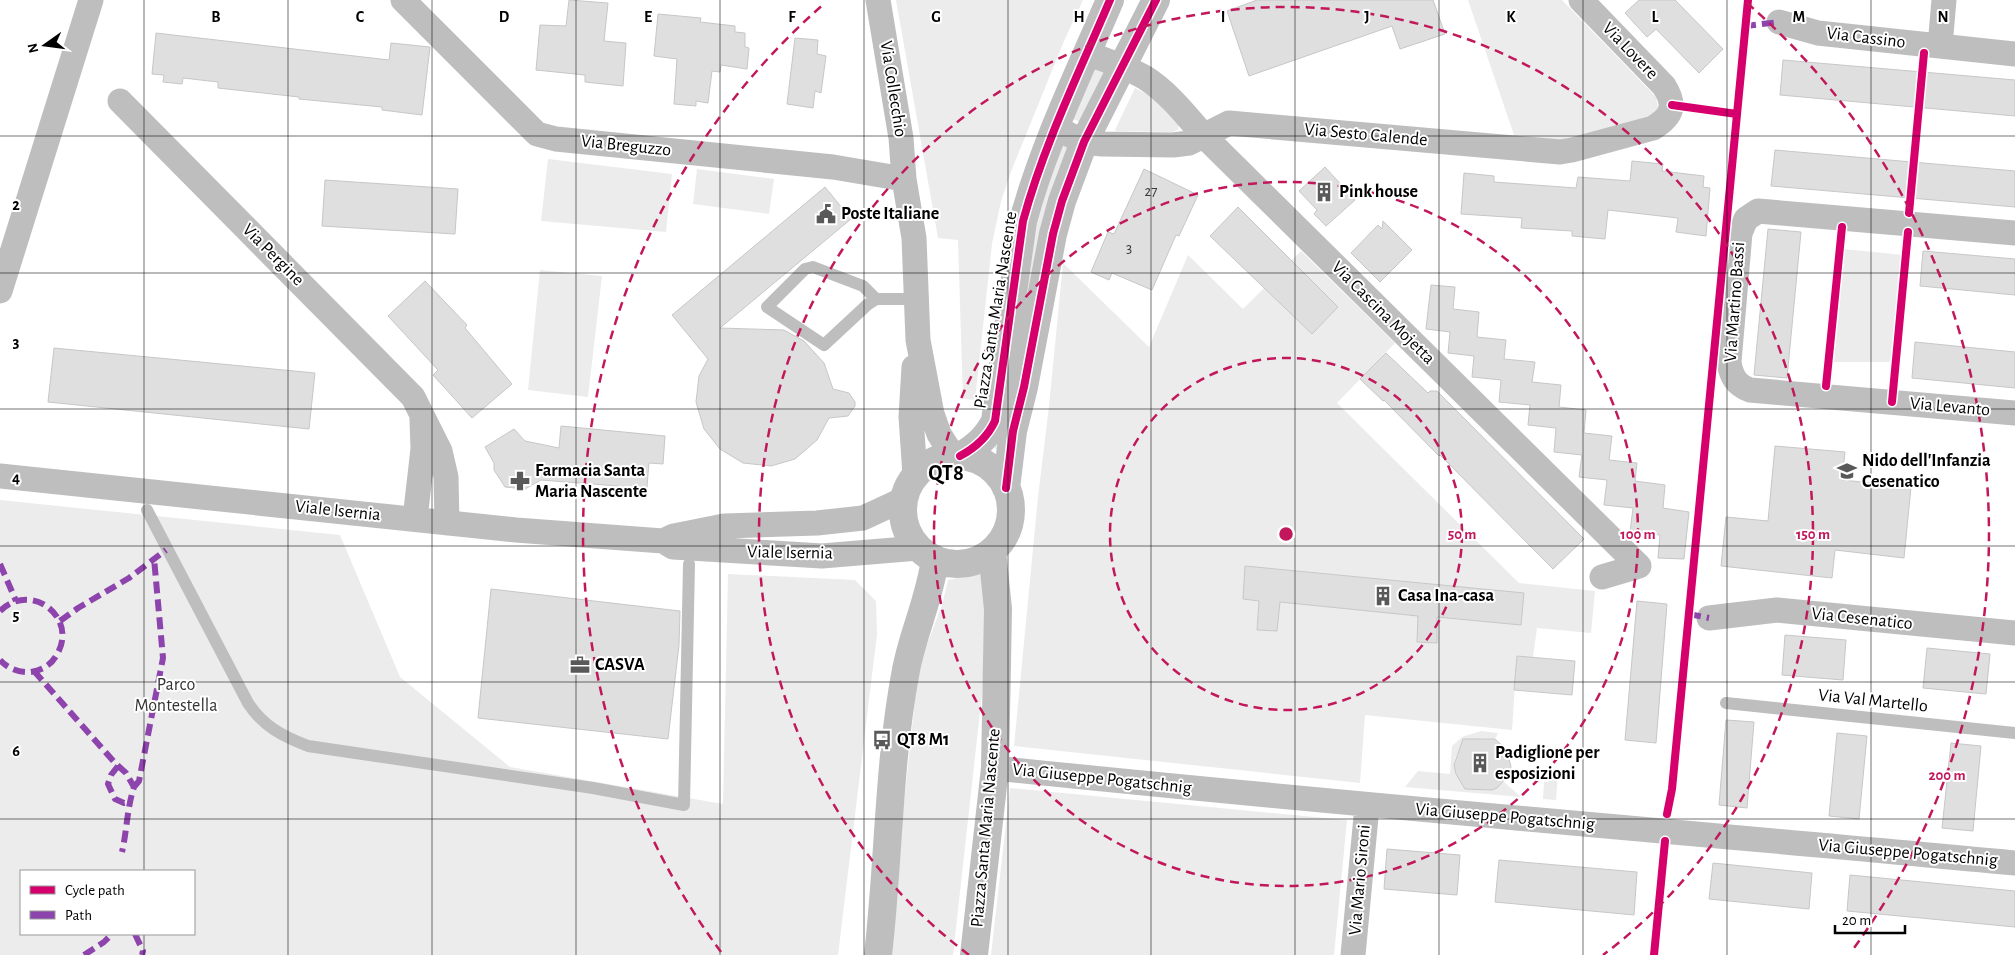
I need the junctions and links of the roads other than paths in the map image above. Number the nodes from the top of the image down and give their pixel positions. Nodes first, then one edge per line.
1 (92, 0) edge
2 (402, 0) edge
3 (878, 0) edge
4 (1110, 0) edge
5 (1156, 0) edge
6 (1581, 0) edge
7 (1944, 0) edge
8 (1779, 22) dead end
9 (1940, 46) junction
10 (1086, 53) junction
11 (2015, 54) edge
12 (1124, 67) junction
13 (120, 101) dead end
14 (1672, 105) joint
15 (1054, 128) junction
16 (1203, 135) junction
17 (1084, 142) junction
18 (904, 178) junction
19 (2015, 233) edge
20 (0, 291) edge
21 (876, 299) junction
22 (916, 299) junction
23 (918, 340) junction
24 (1737, 384) joint
25 (422, 412) junction
26 (2015, 414) edge
27 (957, 456) junction
28 (5, 473) edge
29 (910, 487) junction
30 (1006, 488) junction
31 (147, 510) dead end
32 (415, 519) junction
33 (447, 522) junction
34 (663, 541) junction
35 (992, 551) junction
36 (927, 554) junction
37 (689, 564) dead end
38 (1602, 578) dead end
39 (1709, 618) dead end
40 (2015, 633) edge
41 (1726, 703) dead end
42 (2015, 733) edge
43 (995, 768) junction
44 (1367, 806) junction
45 (2015, 863) edge
46 (878, 955) edge
47 (974, 955) edge
48 (1353, 955) edge

1 - 20 street
2 - 18 street, Via Breguzzo
3 - 18 street, Via Collecchio
4 - 10 street, Piazza Santa Maria Nascente
5 - 12 street
6 - 14 street, Via Lovere
7 - 9 street
8 - 9 street, Via Cassino
9 - 11 street, Via Cassino
10 - 12 street, Via Cascina Mojetta
10 - 15 street, Piazza Santa Maria Nascente
12 - 16 street, Via Cascina Mojetta
12 - 17 street
13 - 25 street, Via Pergine
14 - 16 street, Via Sesto Calende
15 - 17 street, Via Sesto Calende
15 - 27 street, Piazza Santa Maria Nascente
16 - 17 street, Via Sesto Calende
16 - 38 street, Via Cascina Mojetta
17 - 30 street
18 - 22 street
19 - 24 street, Via Martino Bassi
21 - 21 lane
21 - 22 lane
22 - 23 street
23 - 27 street
23 - 29 street
24 - 26 street, Via Levanto
25 - 32 street
25 - 33 street, Via Pergine
27 - 29 street
27 - 30 street
28 - 32 street, Viale Isernia
29 - 34 street, Viale Isernia
29 - 36 street
30 - 35 street
31 - 37 lane
32 - 33 street, Viale Isernia
33 - 34 street, Viale Isernia
34 - 36 street, Viale Isernia
35 - 36 street
35 - 43 street, Piazza Santa Maria Nascente
36 - 46 street
39 - 40 street, Via Cesenatico
41 - 42 lane, Via Val Martello
43 - 44 street, Via Giuseppe Pogatschnig
43 - 47 street, Piazza Santa Maria Nascente
44 - 45 street, Via Giuseppe Pogatschnig
44 - 48 street, Via Mario Sironi

